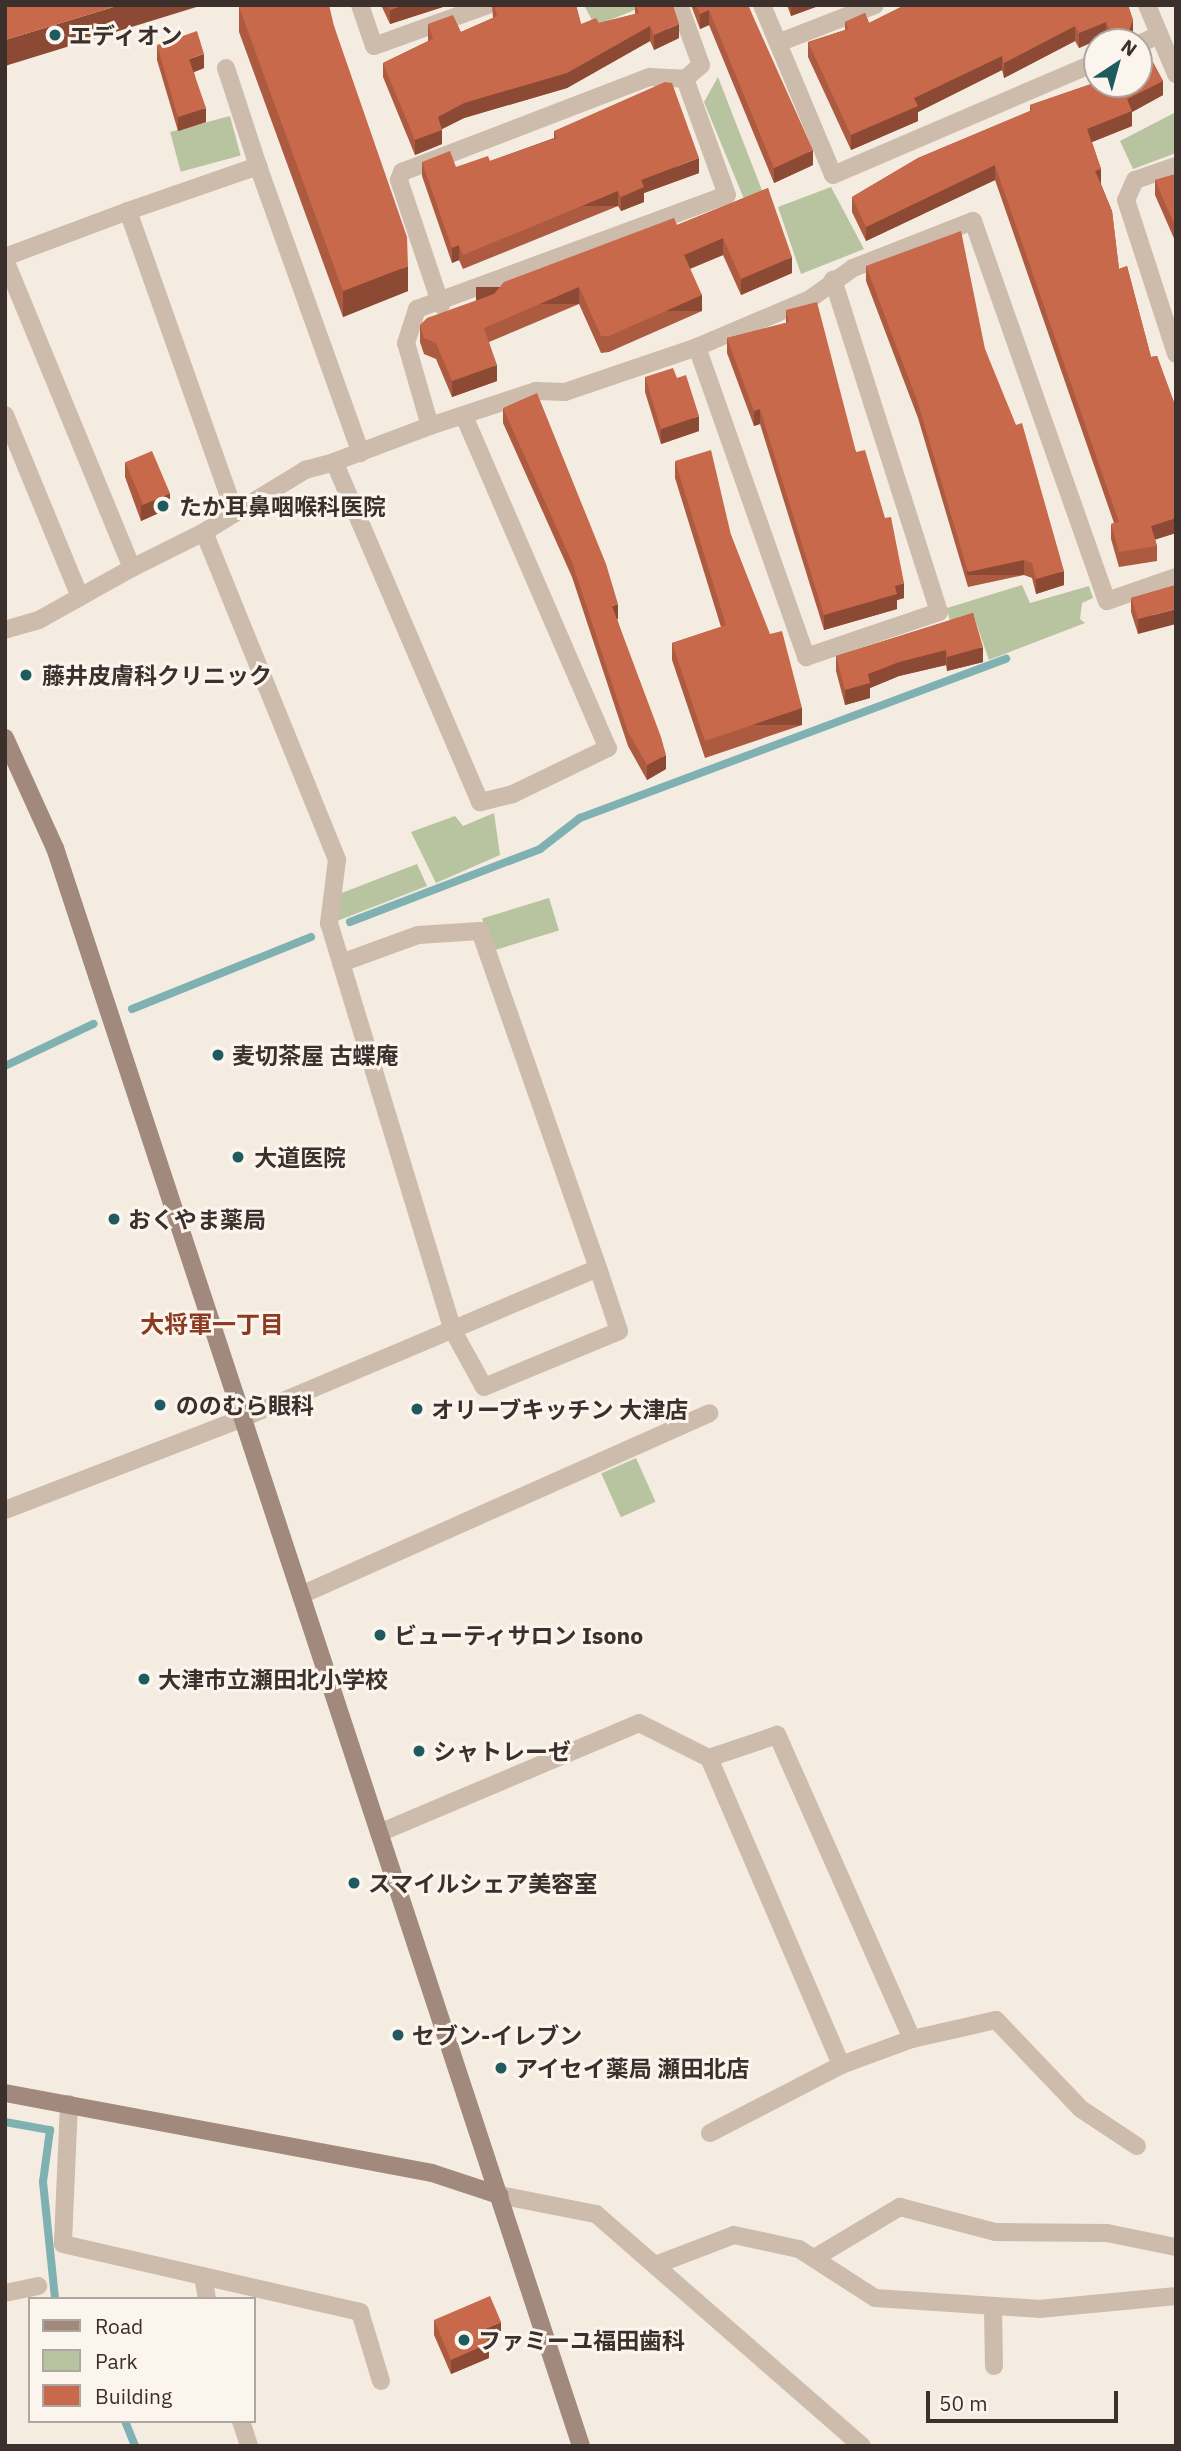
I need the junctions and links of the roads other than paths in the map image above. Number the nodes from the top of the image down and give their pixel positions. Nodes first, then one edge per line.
1 (360, 5) edge
2 (488, 5) edge
3 (679, 5) edge
4 (762, 5) edge
5 (875, 5) edge
6 (1147, 5) edge
7 (1160, 35) junction
8 (1153, 38) edge
9 (778, 43) junction
10 (226, 68) dead end
11 (1083, 68) edge
12 (1176, 75) edge
13 (685, 79) junction
14 (258, 166) junction
15 (1176, 166) edge
16 (128, 211) junction
17 (5, 258) edge
18 (833, 279) junction
19 (441, 305) junction
20 (697, 348) junction
21 (1176, 354) edge
22 (5, 415) edge
23 (464, 416) junction
24 (430, 426) junction
25 (361, 453) junction
26 (334, 462) junction
27 (235, 513) junction
28 (204, 532) junction
29 (132, 568) junction
30 (1176, 577) edge
31 (80, 597) junction
32 (5, 631) edge
33 (5, 738) edge
34 (341, 963) junction
35 (598, 1268) junction
36 (452, 1329) junction
37 (709, 1413) dead end
38 (243, 1418) junction
39 (5, 1510) edge
40 (301, 1595) junction
41 (709, 1758) junction
42 (379, 1833) junction
43 (912, 2039) junction
44 (841, 2065) junction
45 (5, 2093) edge
46 (69, 2104) junction
47 (710, 2133) dead end
48 (1137, 2146) dead end
49 (499, 2196) junction
50 (1176, 2247) edge
51 (816, 2257) junction
52 (657, 2264) junction
53 (203, 2276) junction
54 (38, 2286) dead end
55 (5, 2293) edge
56 (1176, 2296) edge
57 (207, 2297) edge
58 (993, 2308) junction
59 (994, 2366) dead end
60 (381, 2381) dead end
61 (242, 2423) edge
62 (249, 2446) edge
63 (581, 2446) edge
64 (862, 2446) edge

1 - 2 street
3 - 13 street
4 - 9 street
5 - 9 street
6 - 7 street
7 - 8 street
7 - 12 street
9 - 11 street
10 - 14 street
13 - 19 street
13 - 19 street
14 - 16 street
14 - 25 street
15 - 21 street
16 - 17 street
16 - 27 street
17 - 29 street
18 - 20 street
18 - 20 street
18 - 30 street
19 - 24 street
20 - 23 street
22 - 31 street
23 - 24 street
23 - 26 street
24 - 25 street
25 - 26 street
26 - 27 street
27 - 28 street
28 - 29 street
28 - 34 street
29 - 31 street
31 - 32 street
33 - 38 street
34 - 35 street
34 - 36 street
35 - 36 street
35 - 36 street
36 - 38 street
37 - 40 street
38 - 39 street
38 - 40 street
40 - 42 street
41 - 42 street
41 - 43 street
41 - 44 street
42 - 49 street
43 - 44 street
43 - 48 street
44 - 47 street
45 - 46 street
46 - 49 street
46 - 53 street
49 - 52 street
49 - 63 street
50 - 51 street
51 - 52 street
51 - 58 street
52 - 64 street
53 - 57 street
53 - 60 street
54 - 55 street
56 - 58 street
58 - 59 street
61 - 62 street

